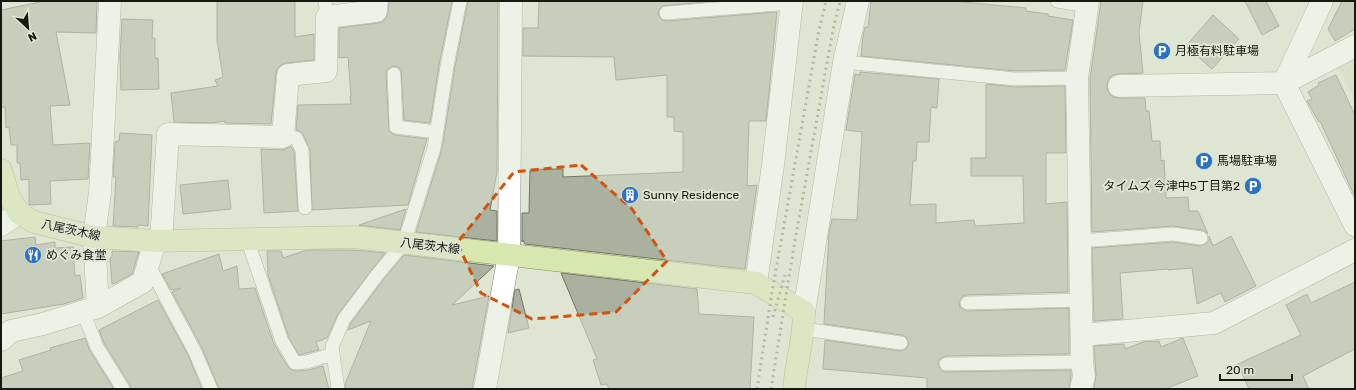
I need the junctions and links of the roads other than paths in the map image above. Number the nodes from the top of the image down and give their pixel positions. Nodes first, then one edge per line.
1 (110, 1) edge
2 (377, 1) edge
3 (460, 1) edge
4 (511, 1) edge
5 (858, 1) edge
6 (1057, 1) edge
7 (1322, 1) edge
8 (791, 2) edge
9 (1088, 4) edge
10 (326, 9) edge
11 (666, 13) dead end
12 (1355, 46) edge
13 (844, 62) junction
14 (394, 74) dead end
15 (1077, 78) junction
16 (1284, 83) junction
17 (1118, 86) dead end
18 (437, 132) junction
19 (283, 137) junction
20 (1, 170) edge
21 (305, 208) dead end
22 (19, 213) junction
23 (1, 225) edge
24 (1355, 225) edge
25 (94, 237) junction
26 (1200, 238) dead end
27 (247, 239) junction
28 (158, 241) junction
29 (1080, 241) junction
30 (404, 243) junction
31 (1355, 250) edge
32 (509, 255) junction
33 (148, 264) junction
34 (756, 283) junction
35 (1081, 300) junction
36 (967, 303) dead end
37 (90, 310) junction
38 (804, 320) junction
39 (1082, 335) junction
40 (1, 340) edge
41 (901, 343) dead end
42 (333, 354) junction
43 (1082, 362) junction
44 (946, 364) dead end
45 (123, 389) edge
46 (211, 389) edge
47 (338, 389) edge
48 (485, 389) edge
49 (794, 389) edge
50 (1081, 389) edge

1 - 25 street
2 - 10 street
3 - 18 lane
4 - 32 street
5 - 13 street
6 - 9 lane
7 - 16 street
8 - 11 lane
8 - 34 street
9 - 15 street
10 - 19 street
12 - 16 street
13 - 15 lane
13 - 38 street
14 - 18 lane
15 - 29 street
16 - 17 street
16 - 24 street
18 - 30 lane
19 - 21 lane
19 - 28 street
20 - 22 main road
22 - 23 street
22 - 25 main road, 八尾茨木線
25 - 28 main road, 八尾茨木線
25 - 37 street
26 - 29 lane
27 - 28 main road, 八尾茨木線
27 - 30 main road, 八尾茨木線
27 - 42 lane
28 - 33 street
29 - 35 street
30 - 32 main road, 八尾茨木線
30 - 42 lane
31 - 39 street
32 - 34 main road, 八尾茨木線
32 - 48 street
33 - 37 street
33 - 46 lane
34 - 38 main road, 八尾茨木線
35 - 36 lane
35 - 39 street
37 - 40 street
37 - 45 lane
38 - 41 lane
38 - 49 main road
39 - 43 street
42 - 47 lane
43 - 44 lane
43 - 50 street

